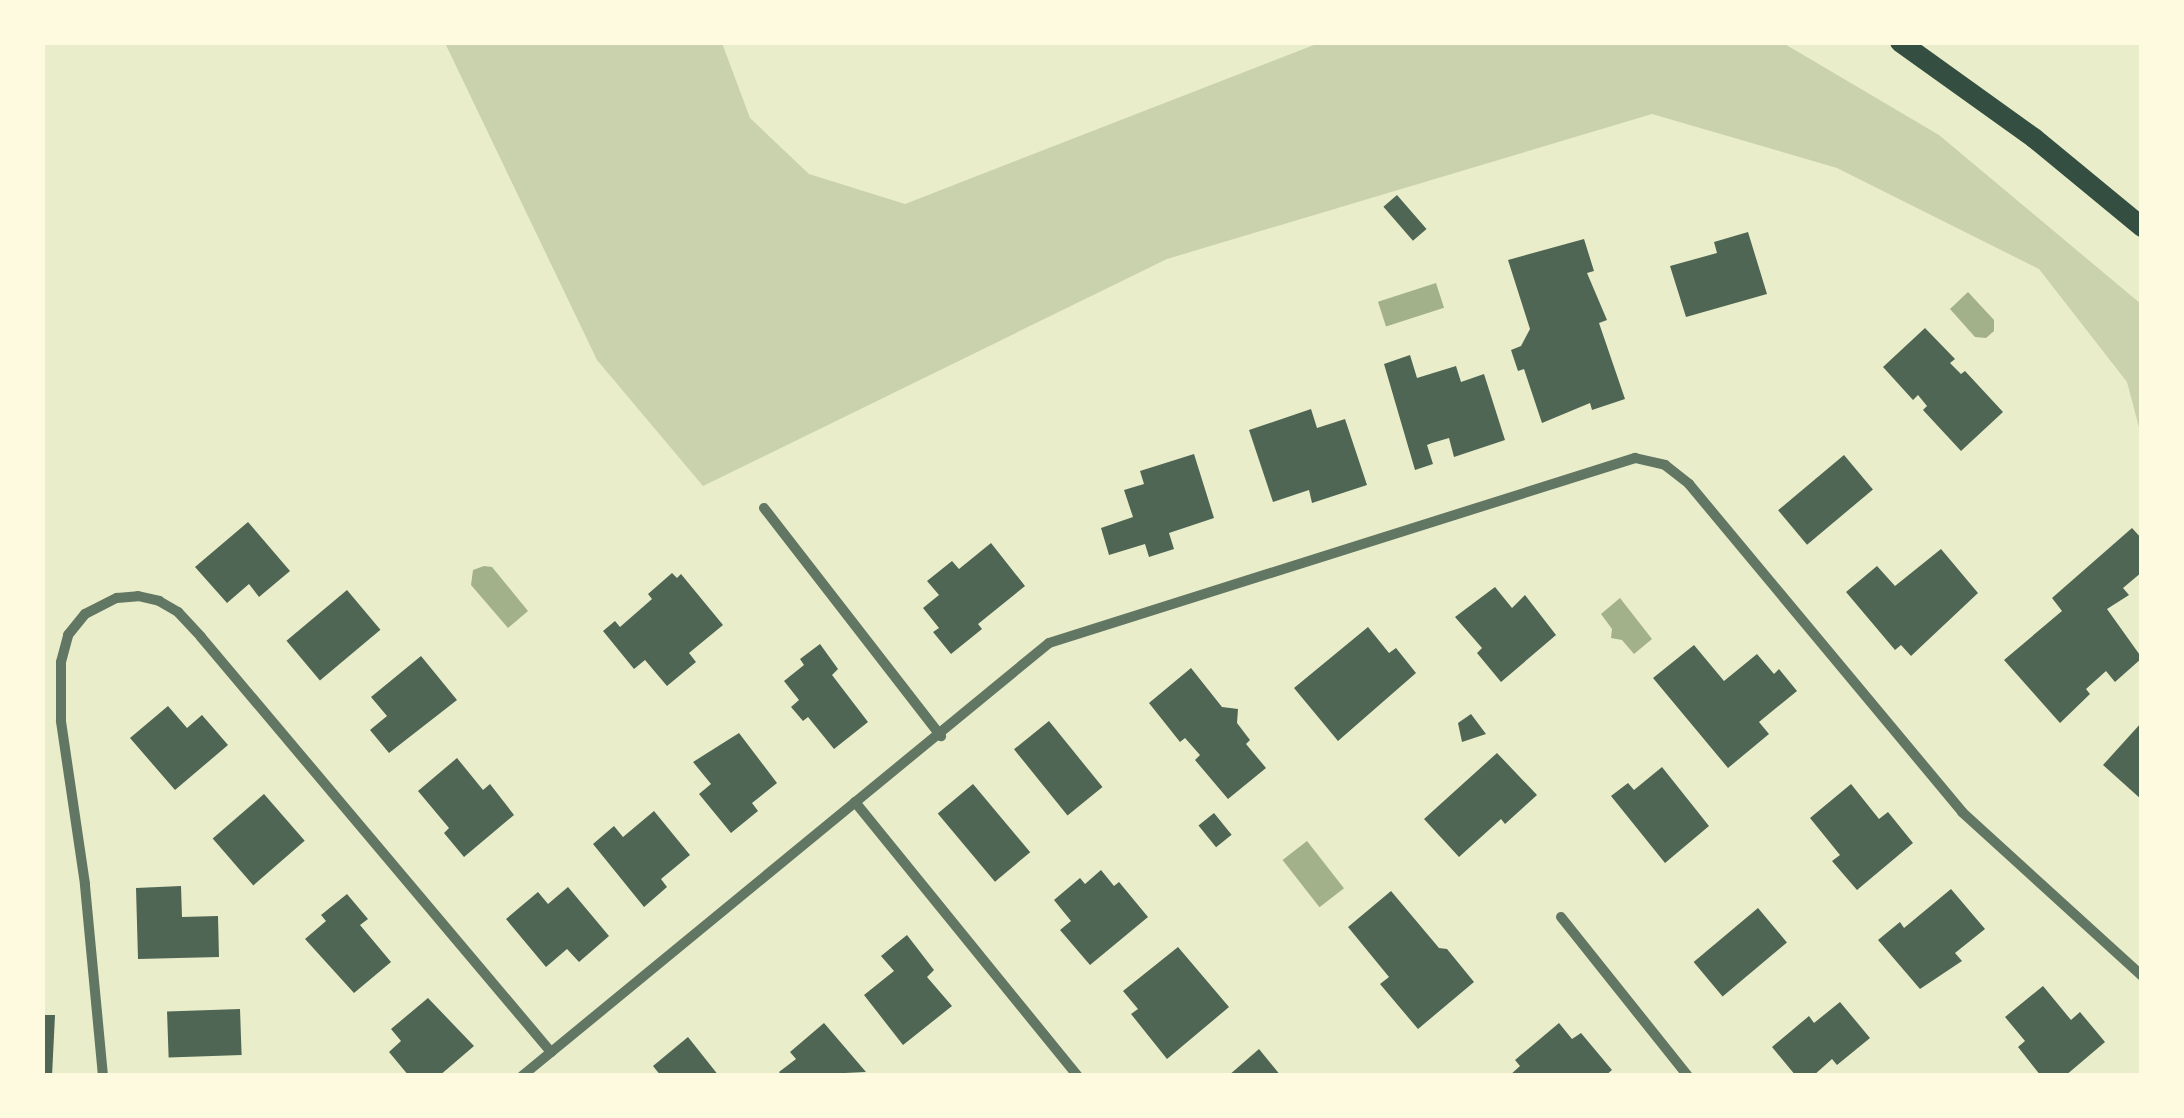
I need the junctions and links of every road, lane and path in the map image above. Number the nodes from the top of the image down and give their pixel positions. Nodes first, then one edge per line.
1 (1900, 42) edge
2 (2142, 227) edge
3 (764, 508) dead end
4 (941, 736) junction
5 (855, 802) junction
6 (1562, 917) dead end
7 (2142, 976) edge
8 (550, 1052) junction
9 (103, 1076) edge
10 (522, 1076) edge
11 (1078, 1076) edge
12 (1688, 1076) edge

1 - 2 main road
3 - 4 street
4 - 5 street
4 - 7 street
5 - 8 street
5 - 11 street
6 - 12 street
8 - 9 street
8 - 10 street

